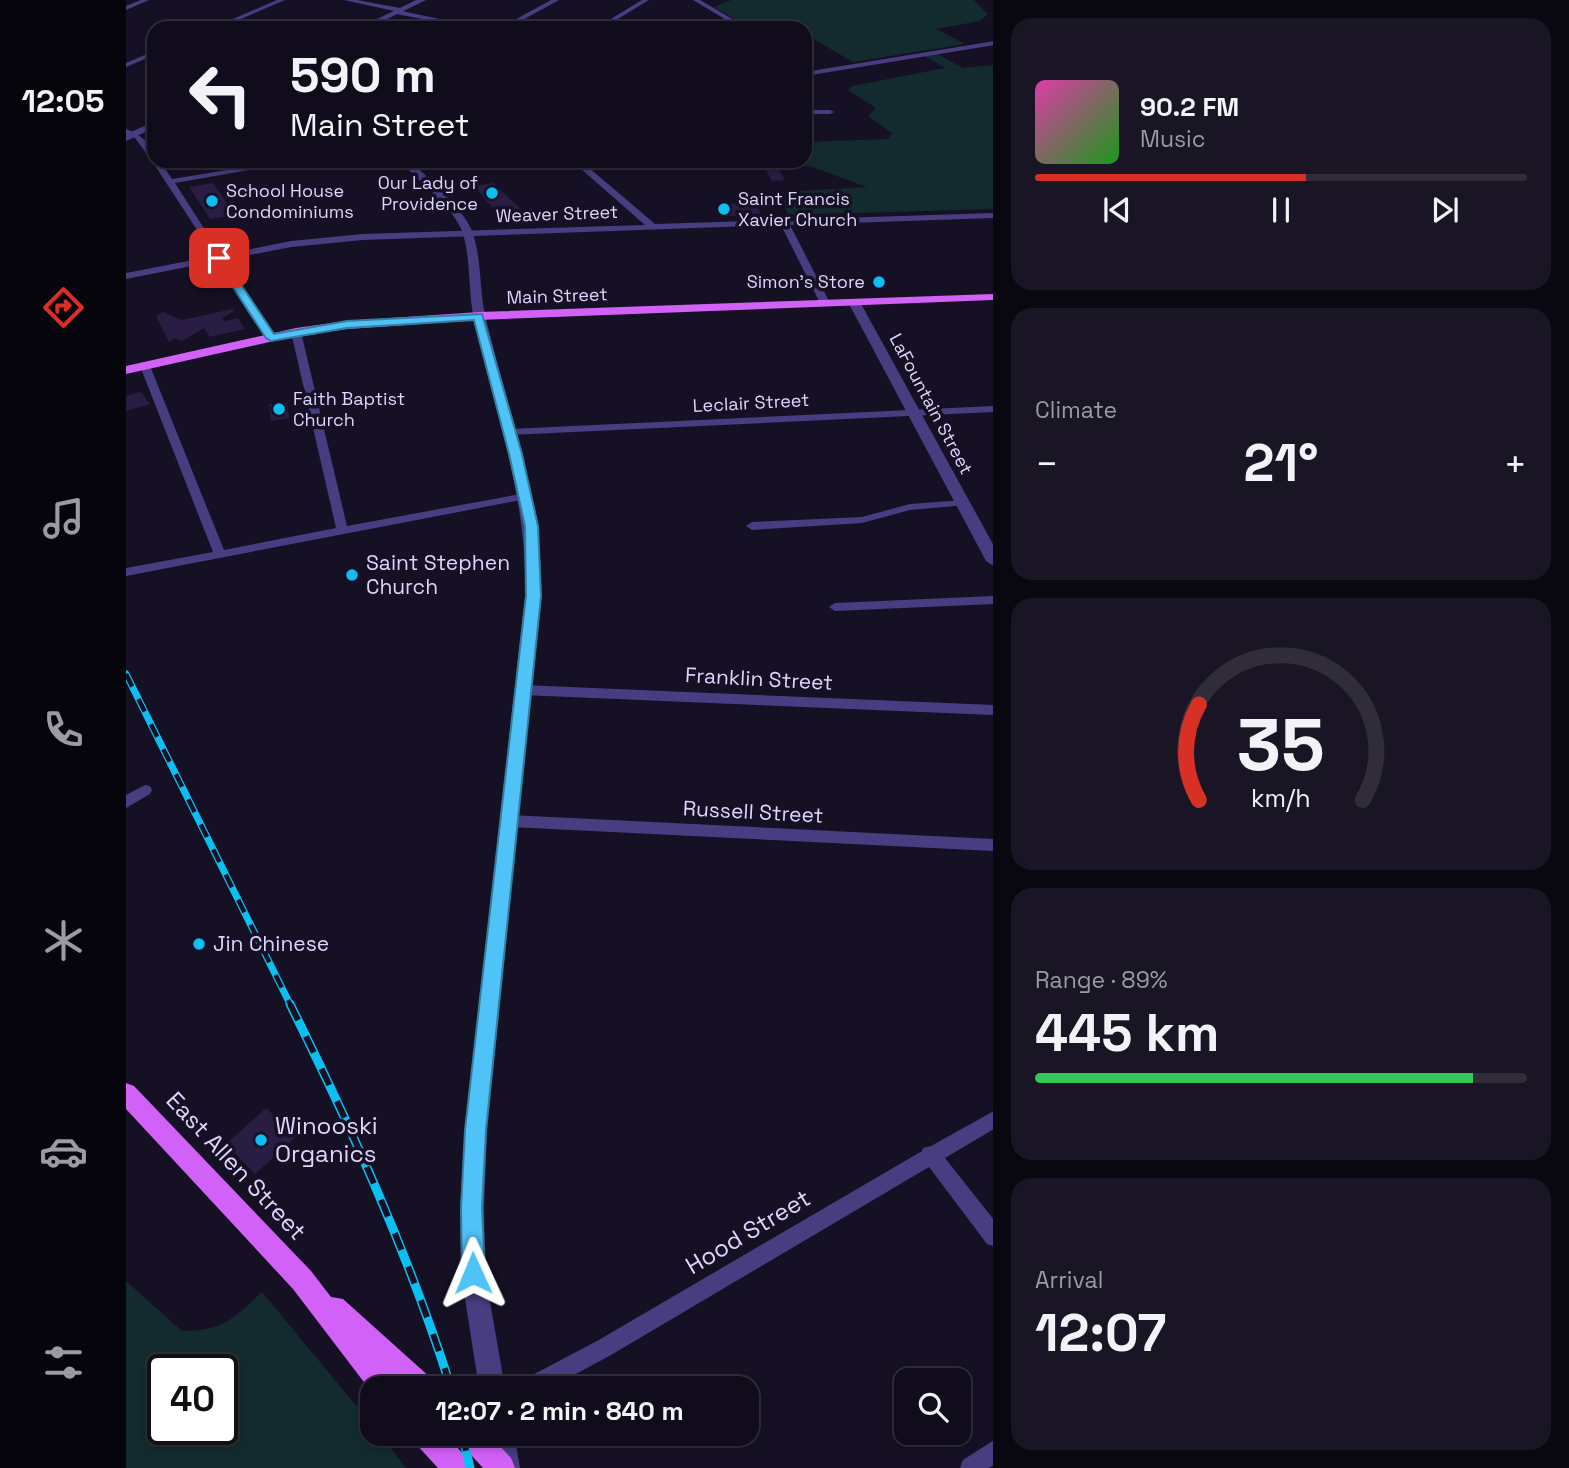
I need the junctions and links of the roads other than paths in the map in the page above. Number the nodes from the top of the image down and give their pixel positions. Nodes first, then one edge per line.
1 (146, 0) edge
2 (282, 0) edge
3 (347, 0) edge
4 (422, 0) edge
5 (556, 0) edge
6 (646, 0) edge
7 (696, 0) edge
8 (126, 8) edge
9 (400, 12) junction
10 (232, 21) edge
11 (379, 21) edge
12 (412, 21) edge
13 (444, 21) edge
14 (516, 21) edge
15 (610, 21) edge
16 (733, 21) edge
17 (993, 43) edge
18 (147, 56) edge
19 (126, 65) edge
20 (812, 67) edge
21 (820, 71) junction
22 (812, 73) edge
23 (830, 111) dead end
24 (812, 112) edge
25 (147, 128) edge
26 (129, 134) edge
27 (147, 152) edge
28 (160, 168) edge
29 (236, 168) edge
30 (255, 168) edge
31 (413, 168) edge
32 (584, 168) edge
33 (238, 171) junction
34 (169, 182) junction
35 (993, 215) edge
36 (784, 222) junction
37 (653, 227) junction
38 (468, 233) junction
39 (219, 258) junction
40 (126, 276) edge
41 (993, 296) edge
42 (854, 302) junction
43 (825, 303) junction
44 (479, 316) junction
45 (296, 332) junction
46 (271, 338) junction
47 (145, 366) junction
48 (126, 370) edge
49 (993, 409) edge
50 (915, 413) junction
51 (510, 432) junction
52 (526, 496) junction
53 (963, 503) junction
54 (752, 526) dead end
55 (342, 530) junction
56 (220, 554) junction
57 (993, 561) edge
58 (126, 572) edge
59 (993, 600) edge
60 (835, 607) dead end
61 (522, 690) junction
62 (993, 710) edge
63 (145, 790) dead end
64 (126, 802) edge
65 (510, 821) junction
66 (993, 845) edge
67 (126, 1093) edge
68 (993, 1119) edge
69 (930, 1154) junction
70 (993, 1237) edge
71 (302, 1280) junction
72 (376, 1376) edge
73 (410, 1376) edge
74 (490, 1376) edge
75 (550, 1376) edge
76 (437, 1446) edge
77 (482, 1446) edge
78 (502, 1446) edge
79 (993, 1451) edge
80 (457, 1468) edge
81 (501, 1468) edge
82 (506, 1468) edge
83 (971, 1468) edge

1 - 8 street
2 - 10 street
3 - 9 street
4 - 9 street
5 - 14 street
6 - 15 street
7 - 16 street
9 - 11 street
9 - 12 street
9 - 13 street
17 - 21 street
18 - 19 street
20 - 21 street
21 - 22 street
23 - 24 street
25 - 26 street
26 - 27 street
28 - 34 street
29 - 33 street
30 - 33 street
31 - 38 street
32 - 37 street
33 - 34 street
34 - 39 street
35 - 36 street, Weaver Street
36 - 37 street, Weaver Street
36 - 43 street
37 - 38 street, Weaver Street
38 - 39 street, Weaver Street
38 - 44 street
39 - 40 street, Weaver Street
39 - 46 street
41 - 42 main road, Main Street
42 - 43 main road, Main Street
42 - 50 street, LaFountain Street
43 - 44 main road, Main Street
44 - 45 main road, Main Street
44 - 51 street
45 - 46 main road, Main Street
45 - 55 street
46 - 47 main road, Main Street
47 - 48 main road, Main Street
47 - 56 street
49 - 50 street, Leclair Street
50 - 51 street, Leclair Street
50 - 53 street, LaFountain Street
51 - 52 street
52 - 55 street
52 - 61 street
53 - 54 street
53 - 57 street, LaFountain Street
55 - 56 street
56 - 58 street
59 - 60 street
61 - 62 street, Franklin Street
61 - 65 street
63 - 64 street
65 - 66 street, Russell Street
65 - 74 street
67 - 71 main road, East Allen Street
68 - 69 street, Hood Street
69 - 70 street
69 - 75 street, Hood Street
71 - 72 main road, East Allen Street
71 - 73 main road, East Allen Street
76 - 80 main road
77 - 81 main road
78 - 82 street
79 - 83 street

